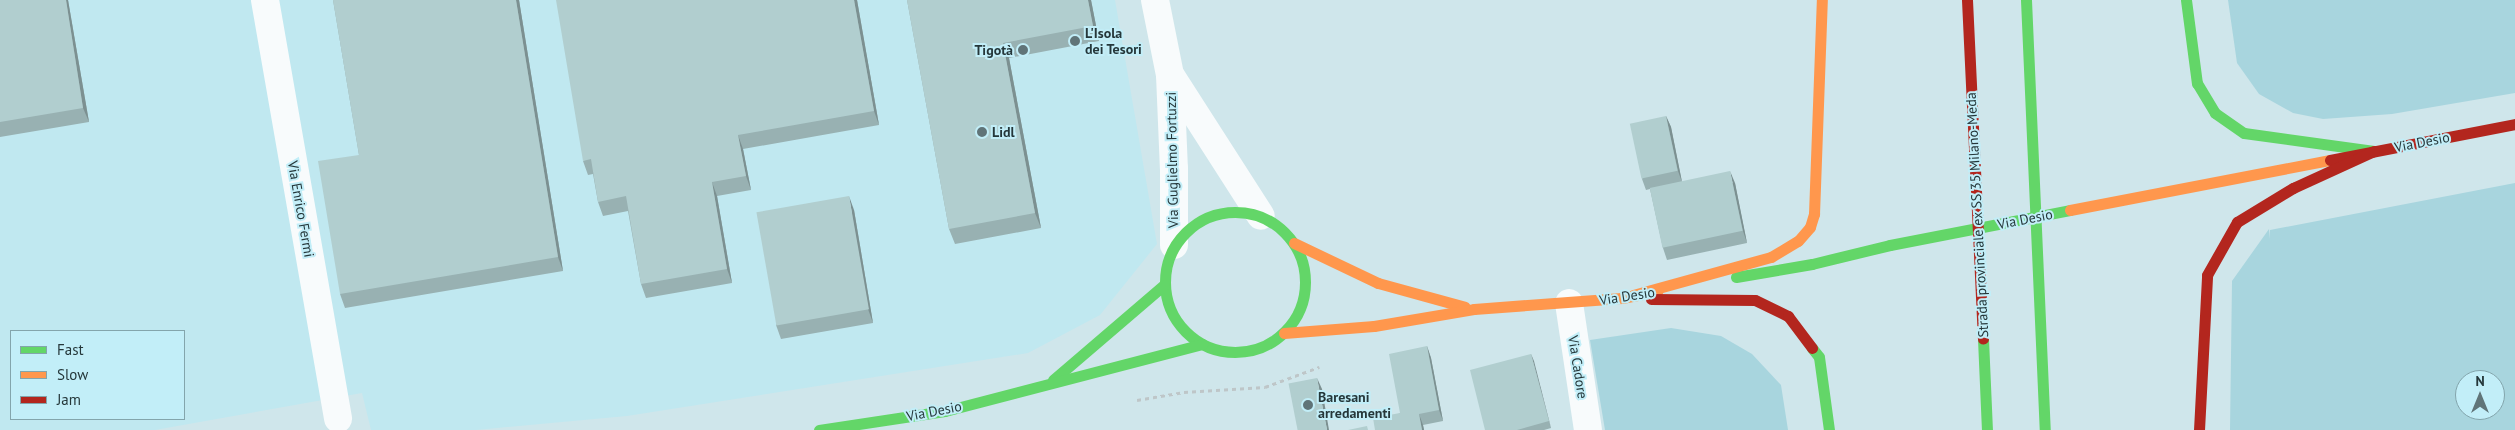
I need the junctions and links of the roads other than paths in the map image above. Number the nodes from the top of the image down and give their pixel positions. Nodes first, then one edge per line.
1 (265, 0) edge
2 (1155, 0) edge
3 (1822, 0) edge
4 (1967, 0) edge
5 (2026, 0) edge
6 (2186, 0) edge
7 (1170, 75) junction
8 (2515, 124) edge
9 (2374, 151) junction
10 (1260, 216) junction
11 (1294, 242) junction
12 (1174, 244) junction
13 (1164, 285) junction
14 (1628, 297) junction
15 (1568, 304) junction
16 (1474, 309) junction
17 (1284, 333) junction
18 (1202, 344) junction
19 (1048, 385) junction
20 (338, 419) dead end
21 (819, 430) edge
22 (1588, 430) edge
23 (1830, 430) edge
24 (1987, 430) edge
25 (2045, 430) edge
26 (2199, 430) edge

1 - 20 street, Via Enrico Fermi
2 - 7 street, Via Guglielmo Fortuzzi
3 - 14 main road
4 - 24 main road, Strada provinciale ex SS 35 Milano-Meda
5 - 25 main road
6 - 9 main road
7 - 10 street, Via Guglielmo Fortuzzi
7 - 12 street, Via Guglielmo Fortuzzi
8 - 9 main road, Via Desio
9 - 14 main road, Via Desio
9 - 26 main road
10 - 11 main road
10 - 12 main road
11 - 16 main road, Via Desio
11 - 17 main road
12 - 13 main road
13 - 18 main road
13 - 19 main road, Via Desio
14 - 15 main road, Via Desio
14 - 23 main road
15 - 16 main road, Via Desio
15 - 22 street, Via Cadore
16 - 17 main road, Via Desio
17 - 18 main road
18 - 19 main road, Via Desio
19 - 21 main road, Via Desio

